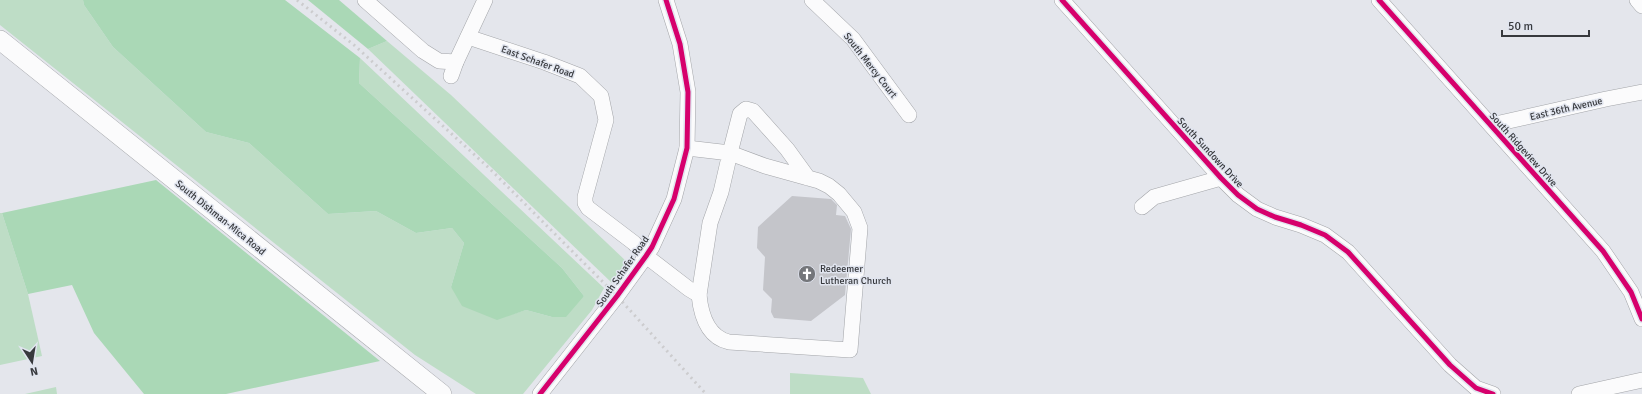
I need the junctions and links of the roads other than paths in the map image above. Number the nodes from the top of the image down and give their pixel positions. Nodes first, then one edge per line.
1 (365, 0) edge
2 (484, 0) edge
3 (666, 0) edge
4 (812, 0) edge
5 (1062, 0) edge
6 (1379, 0) edge
7 (1637, 0) edge
8 (1642, 6) edge
9 (468, 37) junction
10 (0, 40) edge
11 (456, 62) junction
12 (451, 76) dead end
13 (1642, 92) edge
14 (909, 115) dead end
15 (1490, 125) junction
16 (687, 148) junction
17 (730, 153) junction
18 (808, 178) junction
19 (1221, 178) junction
20 (1142, 207) dead end
21 (646, 256) junction
22 (700, 295) junction
23 (1642, 319) edge
24 (1642, 380) edge
25 (442, 394) edge
26 (540, 394) edge
27 (1493, 394) edge
28 (1579, 394) edge

1 - 11 street
2 - 9 street
3 - 16 street, South Schafer Road
4 - 14 street, South Mercy Court
5 - 19 street, South Sundown Drive
6 - 15 street, South Ridgeview Drive
7 - 8 street
9 - 11 street
9 - 21 street, East Schafer Road
10 - 25 main road, South Dishman-Mica Road
11 - 12 street
13 - 15 street, East 36th Avenue
15 - 23 street, South Ridgeview Drive
16 - 17 street
16 - 21 street, South Schafer Road
17 - 18 street
17 - 18 street
17 - 22 street
18 - 22 street
19 - 20 street
19 - 27 street, South Sundown Drive
21 - 22 street
21 - 26 street, South Schafer Road
24 - 28 street

